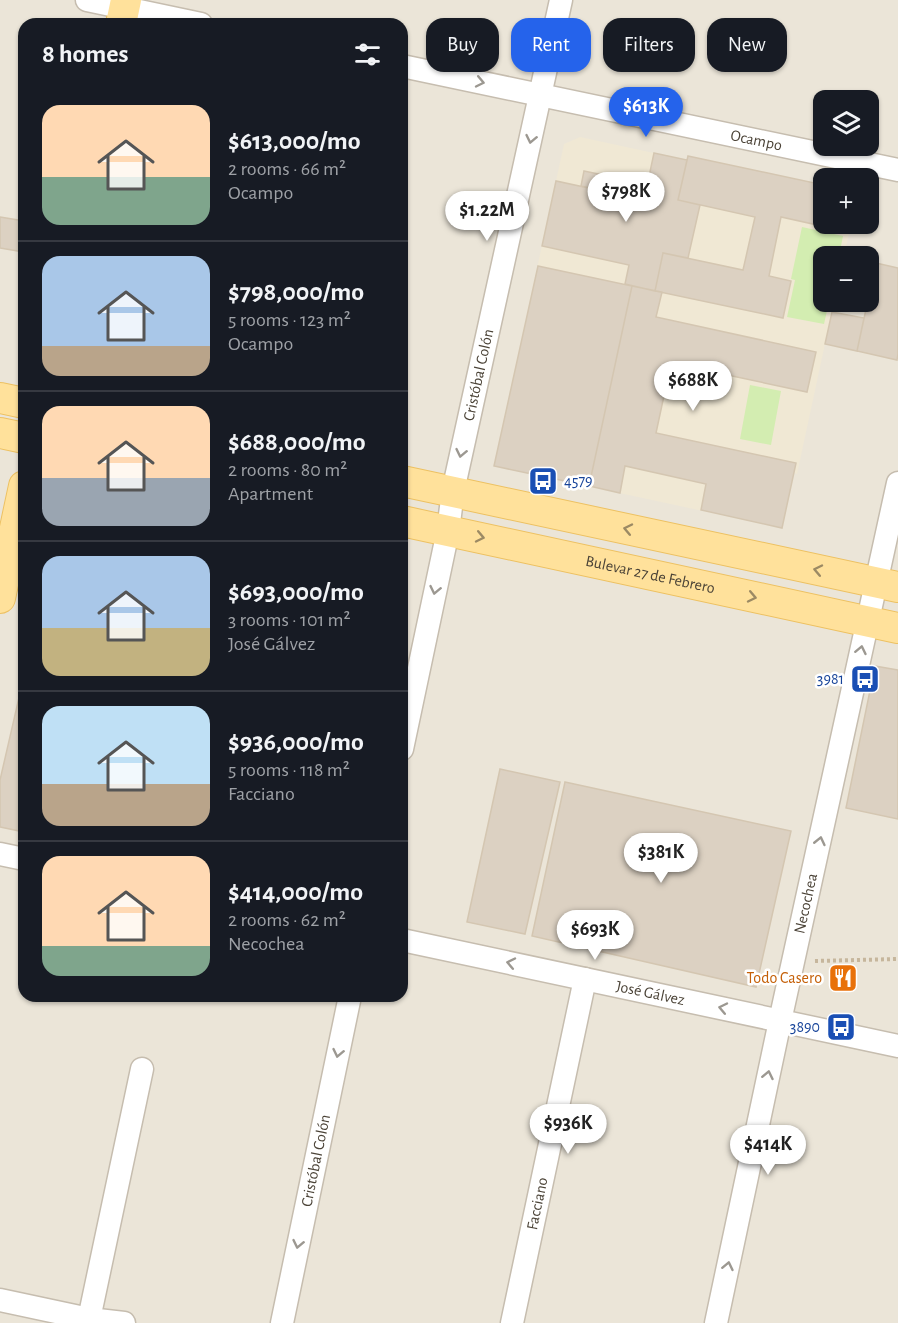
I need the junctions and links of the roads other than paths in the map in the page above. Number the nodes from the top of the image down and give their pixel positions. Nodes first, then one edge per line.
1 (87, 0) edge
2 (561, 0) edge
3 (124, 11) edge
4 (165, 18) edge
5 (408, 67) edge
6 (540, 95) junction
7 (898, 170) edge
8 (0, 398) edge
9 (18, 402) edge
10 (0, 433) edge
11 (18, 437) edge
12 (408, 482) edge
13 (898, 483) edge
14 (453, 491) junction
15 (18, 514) edge
16 (408, 521) edge
17 (448, 531) junction
18 (887, 584) edge
19 (0, 598) edge
20 (867, 621) junction
21 (898, 628) edge
22 (408, 721) edge
23 (0, 854) edge
24 (18, 858) edge
25 (408, 941) edge
26 (585, 979) junction
27 (349, 1002) edge
28 (780, 1021) junction
29 (898, 1046) edge
30 (142, 1069) dead end
31 (0, 1300) edge
32 (89, 1319) junction
33 (124, 1323) edge
34 (282, 1323) edge
35 (512, 1323) edge
36 (716, 1323) edge

1 - 3 street
2 - 6 street, Cristóbal Colón
3 - 4 street
5 -> 6 street, Ocampo
6 - 7 street, Ocampo
6 -> 14 street, Cristóbal Colón
8 - 9 main road
10 - 11 main road
12 - 14 main road
13 - 18 street, Necochea
14 - 17 street, Cristóbal Colón
18 -> 14 main road
15 - 19 main road
16 - 17 main road, Bulevar 27 de Febrero
17 -> 20 main road, Bulevar 27 de Febrero
17 -> 22 street, Cristóbal Colón
18 - 20 street, Necochea
20 - 21 main road, Bulevar 27 de Febrero
28 -> 20 street, Necochea
23 - 24 street
26 -> 25 street, José Gálvez
28 -> 26 street, José Gálvez
26 - 35 street, Facciano
27 -> 34 street, Cristóbal Colón
28 - 29 street, José Gálvez
36 -> 28 street, Necochea
30 - 32 street
31 - 32 street
32 - 33 street

